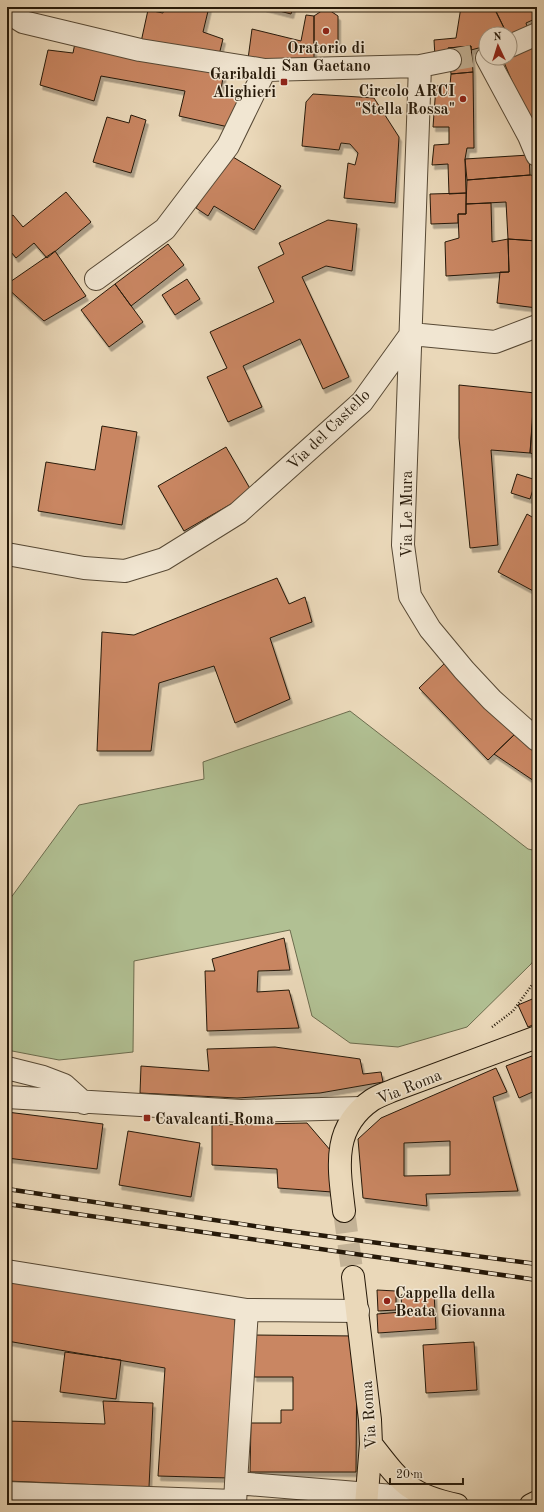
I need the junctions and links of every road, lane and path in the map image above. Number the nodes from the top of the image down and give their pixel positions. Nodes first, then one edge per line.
1 (7, 12) edge
2 (537, 34) edge
3 (518, 42) edge
4 (450, 60) tunnel mouth
5 (420, 66) junction
6 (489, 66) edge
7 (265, 70) junction
8 (537, 155) edge
9 (96, 279) dead end
10 (537, 326) edge
11 (411, 334) junction
12 (7, 554) edge
13 (537, 740) edge
14 (537, 1037) edge
15 (7, 1068) edge
16 (7, 1097) edge
17 (84, 1103) junction
18 (361, 1108) junction
19 (344, 1211) tunnel mouth
20 (7, 1271) edge
21 (354, 1277) tunnel mouth
22 (247, 1310) junction
23 (358, 1311) junction
24 (371, 1444) junction
25 (7, 1493) edge
26 (235, 1496) edge
27 (430, 1499) junction
28 (366, 1500) edge
29 (537, 1502) edge
30 (457, 1505) edge
31 (531, 1505) edge

1 - 7 street
2 - 3 street
4 - 5 street
5 - 7 street
5 - 11 street
6 - 8 street
7 - 9 street
10 - 11 street
11 - 12 street, Via del Castello
11 - 13 street, Via Le Mura
14 - 18 main road, Via Roma
15 - 17 street
16 - 17 street
17 - 18 street
18 - 19 main road, Via Roma
20 - 22 street
21 - 23 main road, Via Roma
22 - 23 street
22 - 26 street
23 - 24 main road, Via Roma
24 - 27 main road
24 - 28 main road, Via Roma
25 - 26 street
26 - 28 street
27 - 28 street
27 - 30 main road
29 - 31 main road

